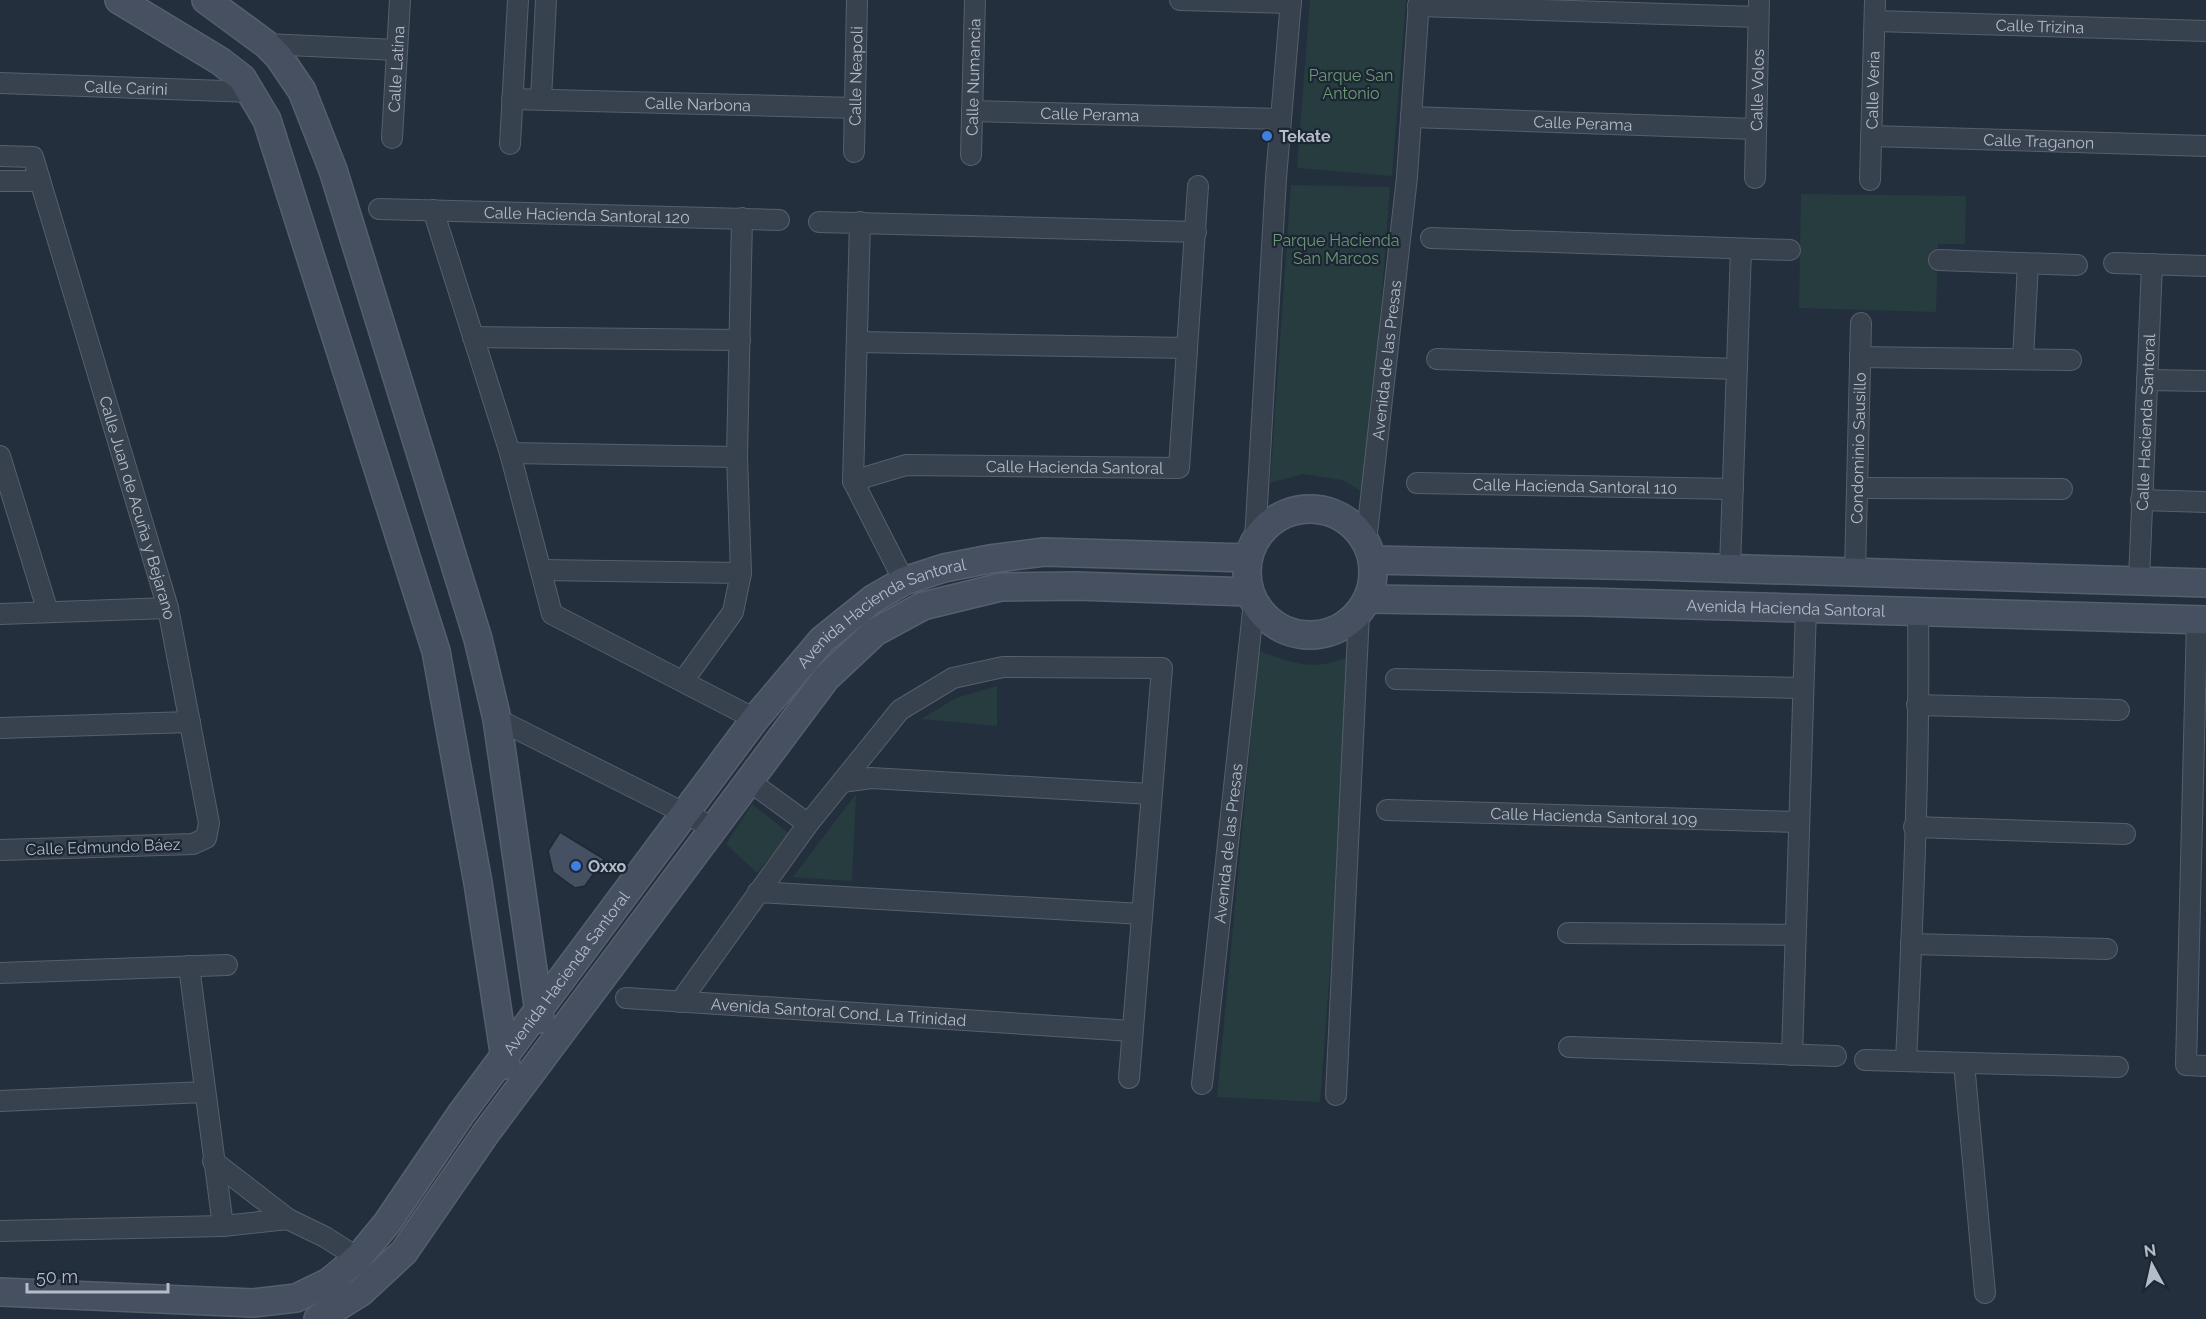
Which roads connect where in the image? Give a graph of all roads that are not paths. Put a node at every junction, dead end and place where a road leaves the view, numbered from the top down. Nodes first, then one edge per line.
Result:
1 (119, 0) edge
2 (206, 0) edge
3 (400, 0) edge
4 (518, 0) edge
5 (546, 0) edge
6 (857, 0) edge
7 (975, 0) edge
8 (1180, 0) edge
9 (1875, 0) edge
10 (1291, 2) edge
11 (1418, 3) edge
12 (1758, 8) edge
13 (1875, 21) junction
14 (2206, 31) edge
15 (266, 44) junction
16 (397, 50) junction
17 (0, 83) edge
18 (252, 92) junction
19 (512, 99) junction
20 (541, 99) junction
21 (855, 108) junction
22 (972, 111) junction
23 (1411, 117) junction
24 (1281, 119) junction
25 (1755, 129) junction
26 (1871, 136) junction
27 (392, 138) dead end
28 (510, 144) dead end
29 (2206, 146) edge
30 (854, 152) dead end
31 (971, 155) dead end
32 (0, 156) edge
33 (1755, 178) dead end
34 (1870, 180) dead end
35 (0, 181) edge
36 (40, 182) junction
37 (1198, 186) dead end
38 (379, 209) dead end
39 (433, 210) junction
40 (742, 218) junction
41 (779, 220) dead end
42 (819, 222) dead end
43 (860, 222) junction
44 (1196, 232) junction
45 (1431, 238) dead end
46 (1741, 249) junction
47 (1790, 250) dead end
48 (1939, 260) dead end
49 (2114, 263) dead end
50 (2028, 264) junction
51 (2152, 264) junction
52 (2077, 266) dead end
53 (2206, 266) edge
54 (1861, 323) dead end
55 (473, 337) junction
56 (740, 340) junction
57 (858, 342) junction
58 (1187, 348) junction
59 (1860, 357) junction
60 (1437, 359) dead end
61 (2023, 359) junction
62 (2071, 360) dead end
63 (1737, 369) junction
64 (2147, 380) junction
65 (2206, 381) edge
66 (510, 453) junction
67 (0, 456) edge
68 (737, 457) junction
69 (853, 481) junction
70 (1417, 483) dead end
71 (1858, 488) junction
72 (1733, 489) junction
73 (2062, 489) dead end
74 (2141, 500) junction
75 (2206, 502) edge
76 (1251, 549) junction
77 (1369, 551) junction
78 (1587, 565) junction
79 (1730, 568) junction
80 (541, 570) junction
81 (1855, 572) junction
82 (741, 573) junction
83 (2054, 578) junction
84 (2139, 580) junction
85 (904, 581) junction
86 (2206, 583) edge
87 (1252, 597) junction
88 (1587, 602) junction
89 (1363, 606) junction
90 (168, 608) junction
91 (1806, 608) junction
92 (1918, 611) junction
93 (48, 612) junction
94 (0, 614) edge
95 (2057, 615) junction
96 (2202, 620) edge
97 (1396, 679) dead end
98 (683, 681) junction
99 (1803, 688) junction
100 (2200, 702) edge
101 (1917, 705) junction
102 (2119, 710) dead end
103 (497, 719) junction
104 (755, 719) junction
105 (190, 722) junction
106 (0, 728) edge
107 (749, 781) junction
108 (842, 782) junction
109 (1151, 794) junction
110 (1388, 810) dead end
111 (685, 814) junction
112 (2199, 821) edge
113 (1799, 822) junction
114 (808, 824) junction
115 (1914, 826) junction
116 (714, 828) junction
117 (2125, 834) dead end
118 (206, 838) joint
119 (0, 850) edge
120 (758, 892) junction
121 (1142, 914) junction
122 (1568, 933) dead end
123 (1795, 935) junction
124 (2198, 936) edge
125 (1911, 944) junction
126 (2107, 949) dead end
127 (227, 965) dead end
128 (189, 966) junction
129 (0, 973) edge
130 (626, 999) dead end
131 (680, 1002) junction
132 (538, 1009) junction
133 (1131, 1031) junction
134 (1569, 1047) dead end
135 (545, 1053) junction
136 (504, 1054) junction
137 (1792, 1054) junction
138 (1836, 1056) dead end
139 (1865, 1060) dead end
140 (1906, 1061) junction
141 (1964, 1063) junction
142 (2206, 1066) edge
143 (2118, 1067) dead end
144 (1129, 1078) dead end
145 (1203, 1084) dead end
146 (205, 1092) junction
147 (1336, 1095) dead end
148 (512, 1098) junction
149 (0, 1101) edge
150 (213, 1161) junction
151 (288, 1219) junction
152 (223, 1226) junction
153 (0, 1231) edge
154 (358, 1258) junction
155 (0, 1292) edge
156 (1985, 1293) dead end
157 (318, 1319) edge

1 - 18 street
2 - 15 street
3 - 16 street, Calle Latina
4 - 19 street
5 - 20 street
6 - 21 street, Calle Neapoli
7 - 22 street, Calle Numancia
8 - 10 street
9 - 13 street, Calle Veria
10 - 24 street
11 - 12 street
11 - 23 street, Avenida de las Presas
12 - 25 street, Calle Volos
13 - 14 street, Calle Trizina
13 - 26 street, Calle Veria
15 - 16 street
15 - 103 street
16 - 27 street, Calle Latina
17 - 18 street, Calle Carini
18 - 136 street
19 - 20 street, Calle Narbona
19 - 28 street
20 - 21 street, Calle Narbona
21 - 30 street, Calle Neapoli
22 - 24 street, Calle Perama
22 - 31 street, Calle Numancia
23 - 25 street, Calle Perama
23 - 77 street, Avenida de las Presas
24 - 76 street
25 - 33 street, Calle Volos
26 - 29 street, Calle Traganon
26 - 34 street, Calle Veria
32 - 36 street, Calle Juan de Acuña y Bejarano
35 - 36 street
36 - 90 street, Calle Juan de Acuña y Bejarano
37 - 44 street, Calle Hacienda Santoral
38 - 39 street, Calle Hacienda Santoral 120
39 - 40 street, Calle Hacienda Santoral 120
39 - 55 street
40 - 41 street, Calle Hacienda Santoral 120
40 - 56 street
42 - 43 street
43 - 44 street
43 - 57 street
44 - 58 street, Calle Hacienda Santoral
45 - 46 street
46 - 47 street
46 - 63 street
48 - 50 street
49 - 51 street
50 - 52 street
50 - 61 street
51 - 53 street
51 - 64 street, Calle Hacienda Santoral
54 - 59 street, Condominio Sausillo
55 - 56 street
55 - 66 street
56 - 68 street
57 - 58 street
57 - 69 street
58 - 69 street, Calle Hacienda Santoral
59 - 61 street
59 - 71 street, Condominio Sausillo
60 - 63 street
61 - 62 street
63 - 72 street
64 - 65 street
64 - 74 street, Calle Hacienda Santoral
66 - 68 street
66 - 80 street
67 - 93 street
68 - 82 street
69 - 85 street
70 - 72 street, Calle Hacienda Santoral 110
71 - 73 street
71 - 81 street, Condominio Sausillo
72 - 79 street
74 - 75 street
74 - 84 street, Calle Hacienda Santoral
76 - 77 street
76 - 85 street, Avenida Hacienda Santoral
76 - 87 street
77 - 78 street
77 - 89 street
78 - 79 street
78 - 88 street
79 - 81 street
80 - 82 street
80 - 98 street
81 - 83 street
82 - 98 street
83 - 84 street
83 - 95 street
84 - 86 street
85 - 104 street, Avenida Hacienda Santoral
87 - 89 street
87 - 107 street, Avenida Hacienda Santoral
87 - 145 street, Avenida de las Presas
88 - 89 street, Avenida Hacienda Santoral
88 - 91 street, Avenida Hacienda Santoral
89 - 147 street
90 - 93 street
90 - 105 street, Calle Juan de Acuña y Bejarano
91 - 92 street, Avenida Hacienda Santoral
91 - 99 street
92 - 95 street, Avenida Hacienda Santoral
92 - 101 street
93 - 94 street
95 - 96 street, Avenida Hacienda Santoral
96 - 100 street
97 - 99 street
98 - 104 street
99 - 113 street
100 - 112 street
101 - 102 street
101 - 115 street
103 - 111 street
103 - 132 street
104 - 111 street, Avenida Hacienda Santoral
105 - 106 street
105 - 118 street, Calle Juan de Acuña y Bejarano
107 - 114 street
107 - 116 street, Avenida Hacienda Santoral
108 - 109 street
108 - 109 street, Avenida Santoral Cond. La Trinidad
108 - 114 street, Avenida Santoral Cond. La Trinidad
109 - 121 street, Avenida Santoral Cond. La Trinidad
110 - 113 street, Calle Hacienda Santoral 109
111 - 116 street
111 - 132 street, Avenida Hacienda Santoral
112 - 124 street
113 - 123 street
114 - 120 street, Avenida Santoral Cond. La Trinidad
115 - 117 street
115 - 125 street
116 - 135 street, Avenida Hacienda Santoral
118 - 119 street, Calle Edmundo Báez
120 - 121 street
120 - 131 street, Avenida Santoral Cond. La Trinidad
121 - 133 street, Avenida Santoral Cond. La Trinidad
122 - 123 street
123 - 137 street
124 - 142 street
125 - 126 street
125 - 140 street
127 - 128 street
128 - 129 street
128 - 146 street
130 - 131 street
131 - 133 street, Avenida Santoral Cond. La Trinidad
132 - 135 street
132 - 136 street, Avenida Hacienda Santoral
133 - 144 street, Avenida Santoral Cond. La Trinidad
134 - 137 street
135 - 148 street, Avenida Hacienda Santoral
136 - 148 street
136 - 154 street, Avenida Hacienda Santoral
137 - 138 street
139 - 140 street
140 - 141 street
141 - 143 street
141 - 156 street
146 - 149 street
146 - 150 street
148 - 157 street, Avenida Hacienda Santoral
150 - 151 street
150 - 152 street
151 - 152 street
151 - 154 street
152 - 153 street
154 - 155 street, Avenida Hacienda Santoral

